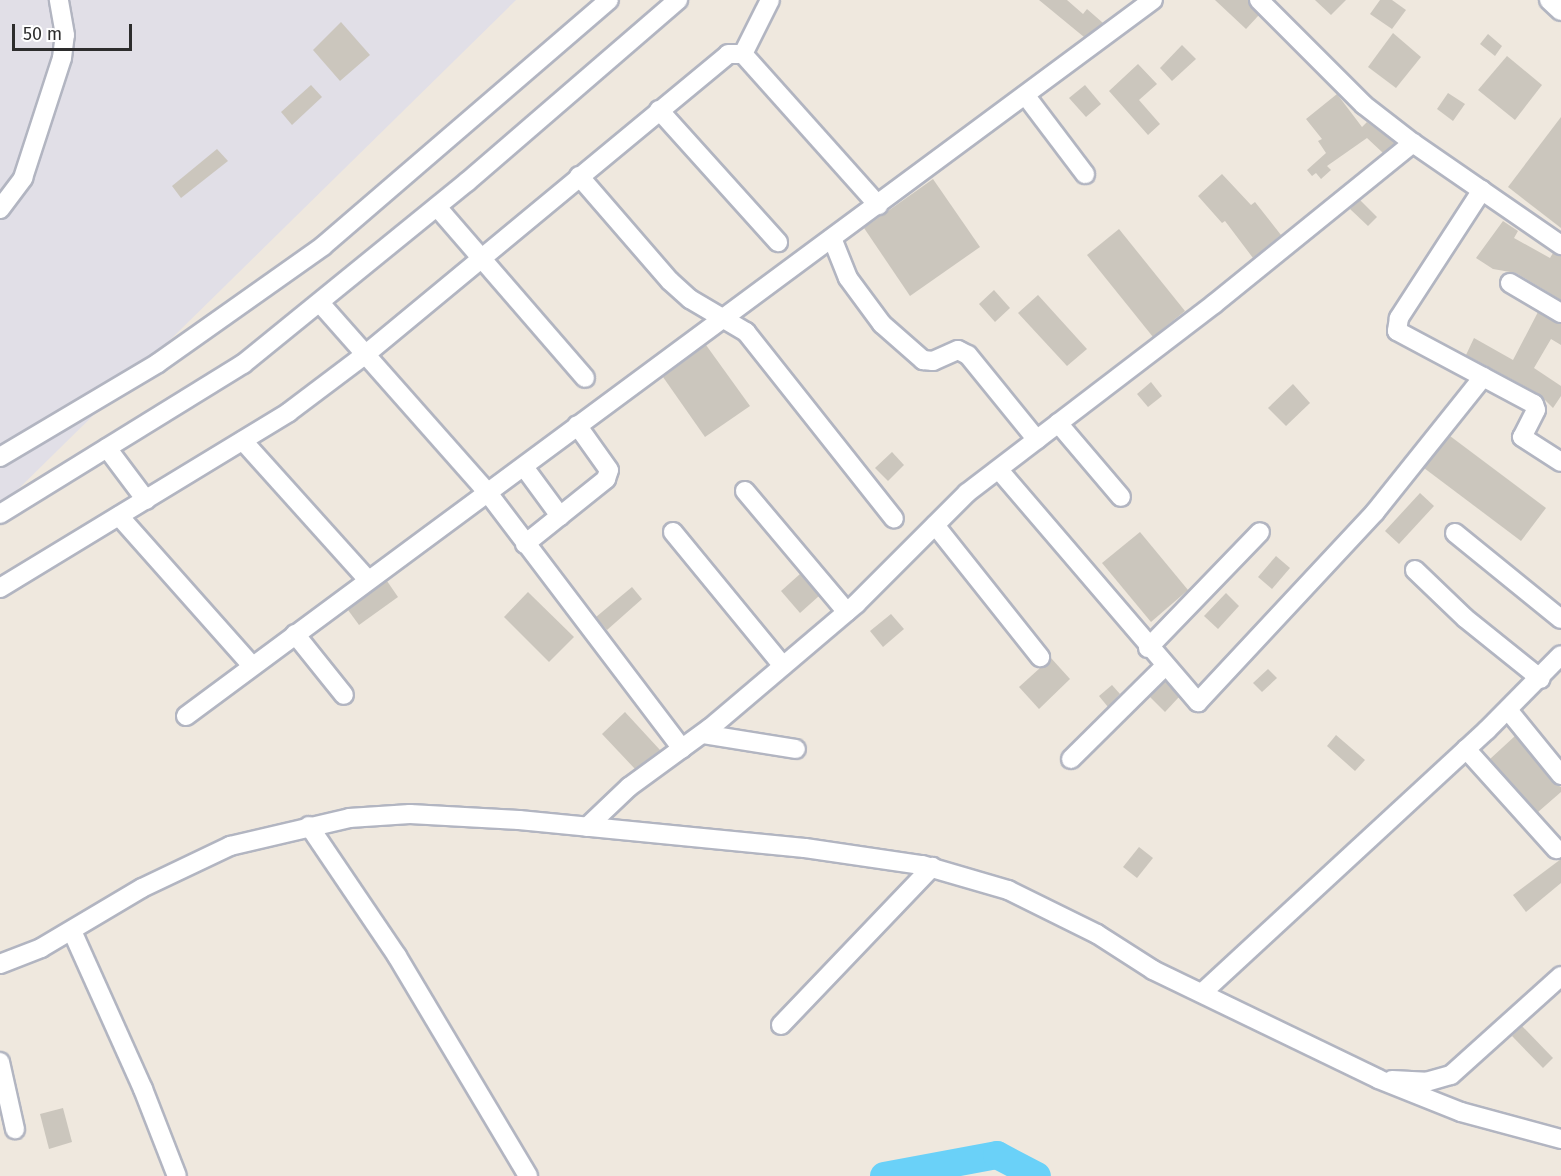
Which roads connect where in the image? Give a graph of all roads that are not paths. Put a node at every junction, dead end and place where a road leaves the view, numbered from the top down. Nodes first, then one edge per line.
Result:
1 (59, 0) edge
2 (609, 0) edge
3 (678, 0) edge
4 (770, 0) edge
5 (1154, 0) edge
6 (1259, 0) edge
7 (1549, 0) edge
8 (1561, 11) edge
9 (743, 54) junction
10 (1026, 96) junction
11 (659, 110) junction
12 (1413, 143) junction
13 (1085, 174) dead end
14 (579, 176) junction
15 (1482, 190) junction
16 (878, 205) junction
17 (437, 207) junction
18 (0, 209) edge
19 (832, 238) junction
20 (778, 242) dead end
21 (1561, 245) edge
22 (480, 256) junction
23 (1510, 283) dead end
24 (321, 303) junction
25 (1561, 313) edge
26 (722, 319) junction
27 (366, 354) junction
28 (1483, 377) junction
29 (585, 378) dead end
30 (1058, 423) junction
31 (577, 425) junction
32 (1037, 440) junction
33 (243, 441) junction
34 (107, 448) junction
35 (0, 457) edge
36 (1561, 462) edge
37 (524, 467) junction
38 (999, 470) junction
39 (745, 491) dead end
40 (488, 494) junction
41 (1121, 496) dead end
42 (146, 500) junction
43 (0, 514) edge
44 (119, 516) junction
45 (560, 516) junction
46 (894, 519) dead end
47 (935, 525) junction
48 (673, 532) dead end
49 (1260, 532) dead end
50 (1455, 533) dead end
51 (525, 543) junction
52 (1415, 570) dead end
53 (368, 580) junction
54 (0, 588) edge
55 (847, 612) junction
56 (1561, 619) edge
57 (296, 634) junction
58 (1148, 648) junction
59 (1561, 655) edge
60 (1040, 657) dead end
61 (252, 666) junction
62 (783, 666) junction
63 (1165, 666) junction
64 (1540, 679) junction
65 (344, 695) dead end
66 (1508, 710) junction
67 (186, 716) dead end
68 (703, 734) junction
69 (682, 749) junction
70 (796, 749) dead end
71 (1466, 749) junction
72 (1071, 759) dead end
73 (1561, 775) edge
74 (309, 826) junction
75 (586, 827) junction
76 (1556, 849) dead end
77 (932, 867) junction
78 (72, 932) junction
79 (0, 964) edge
80 (1561, 976) edge
81 (1203, 992) junction
82 (781, 1025) dead end
83 (0, 1062) edge
84 (1378, 1079) junction
85 (15, 1129) dead end
86 (1561, 1139) edge
87 (177, 1176) edge
88 (528, 1176) edge

1 - 18 street
2 - 35 street
3 - 17 street
4 - 9 street
5 - 10 street
6 - 12 street
7 - 8 street
9 - 11 street
9 - 16 street
10 - 13 street
10 - 16 street
11 - 14 street
11 - 20 street
12 - 15 street
12 - 30 street
14 - 22 street
14 - 26 street
15 - 21 street
15 - 28 street
16 - 19 street
17 - 22 street
17 - 24 street
19 - 26 street
19 - 32 street
22 - 27 street
22 - 29 street
23 - 25 street
24 - 27 street
24 - 34 street
26 - 31 street
26 - 46 street
27 - 33 street
27 - 40 street
28 - 36 street
28 - 63 street
30 - 32 street
30 - 41 street
31 - 37 street
31 - 45 street
32 - 38 street
33 - 42 street
33 - 53 street
34 - 42 street
34 - 43 street
37 - 40 street
37 - 45 street
38 - 47 street
38 - 58 street
39 - 55 street
40 - 51 street
40 - 53 street
42 - 44 street
44 - 54 street
44 - 61 street
45 - 51 street
47 - 55 street
47 - 60 street
48 - 62 street
49 - 58 street
50 - 56 street
51 - 69 street
52 - 64 street
53 - 57 street
55 - 62 street
57 - 61 street
57 - 65 street
58 - 63 street
59 - 64 street
61 - 67 street
62 - 68 street
63 - 72 street
64 - 66 street
66 - 71 street
66 - 73 street
68 - 69 street
68 - 70 street
69 - 75 street
71 - 76 street
71 - 81 street
74 - 75 street
74 - 78 street
74 - 88 street
75 - 77 street
77 - 81 street
77 - 82 street
78 - 79 street
78 - 87 street
80 - 84 street
81 - 84 street
83 - 85 street
84 - 86 street

